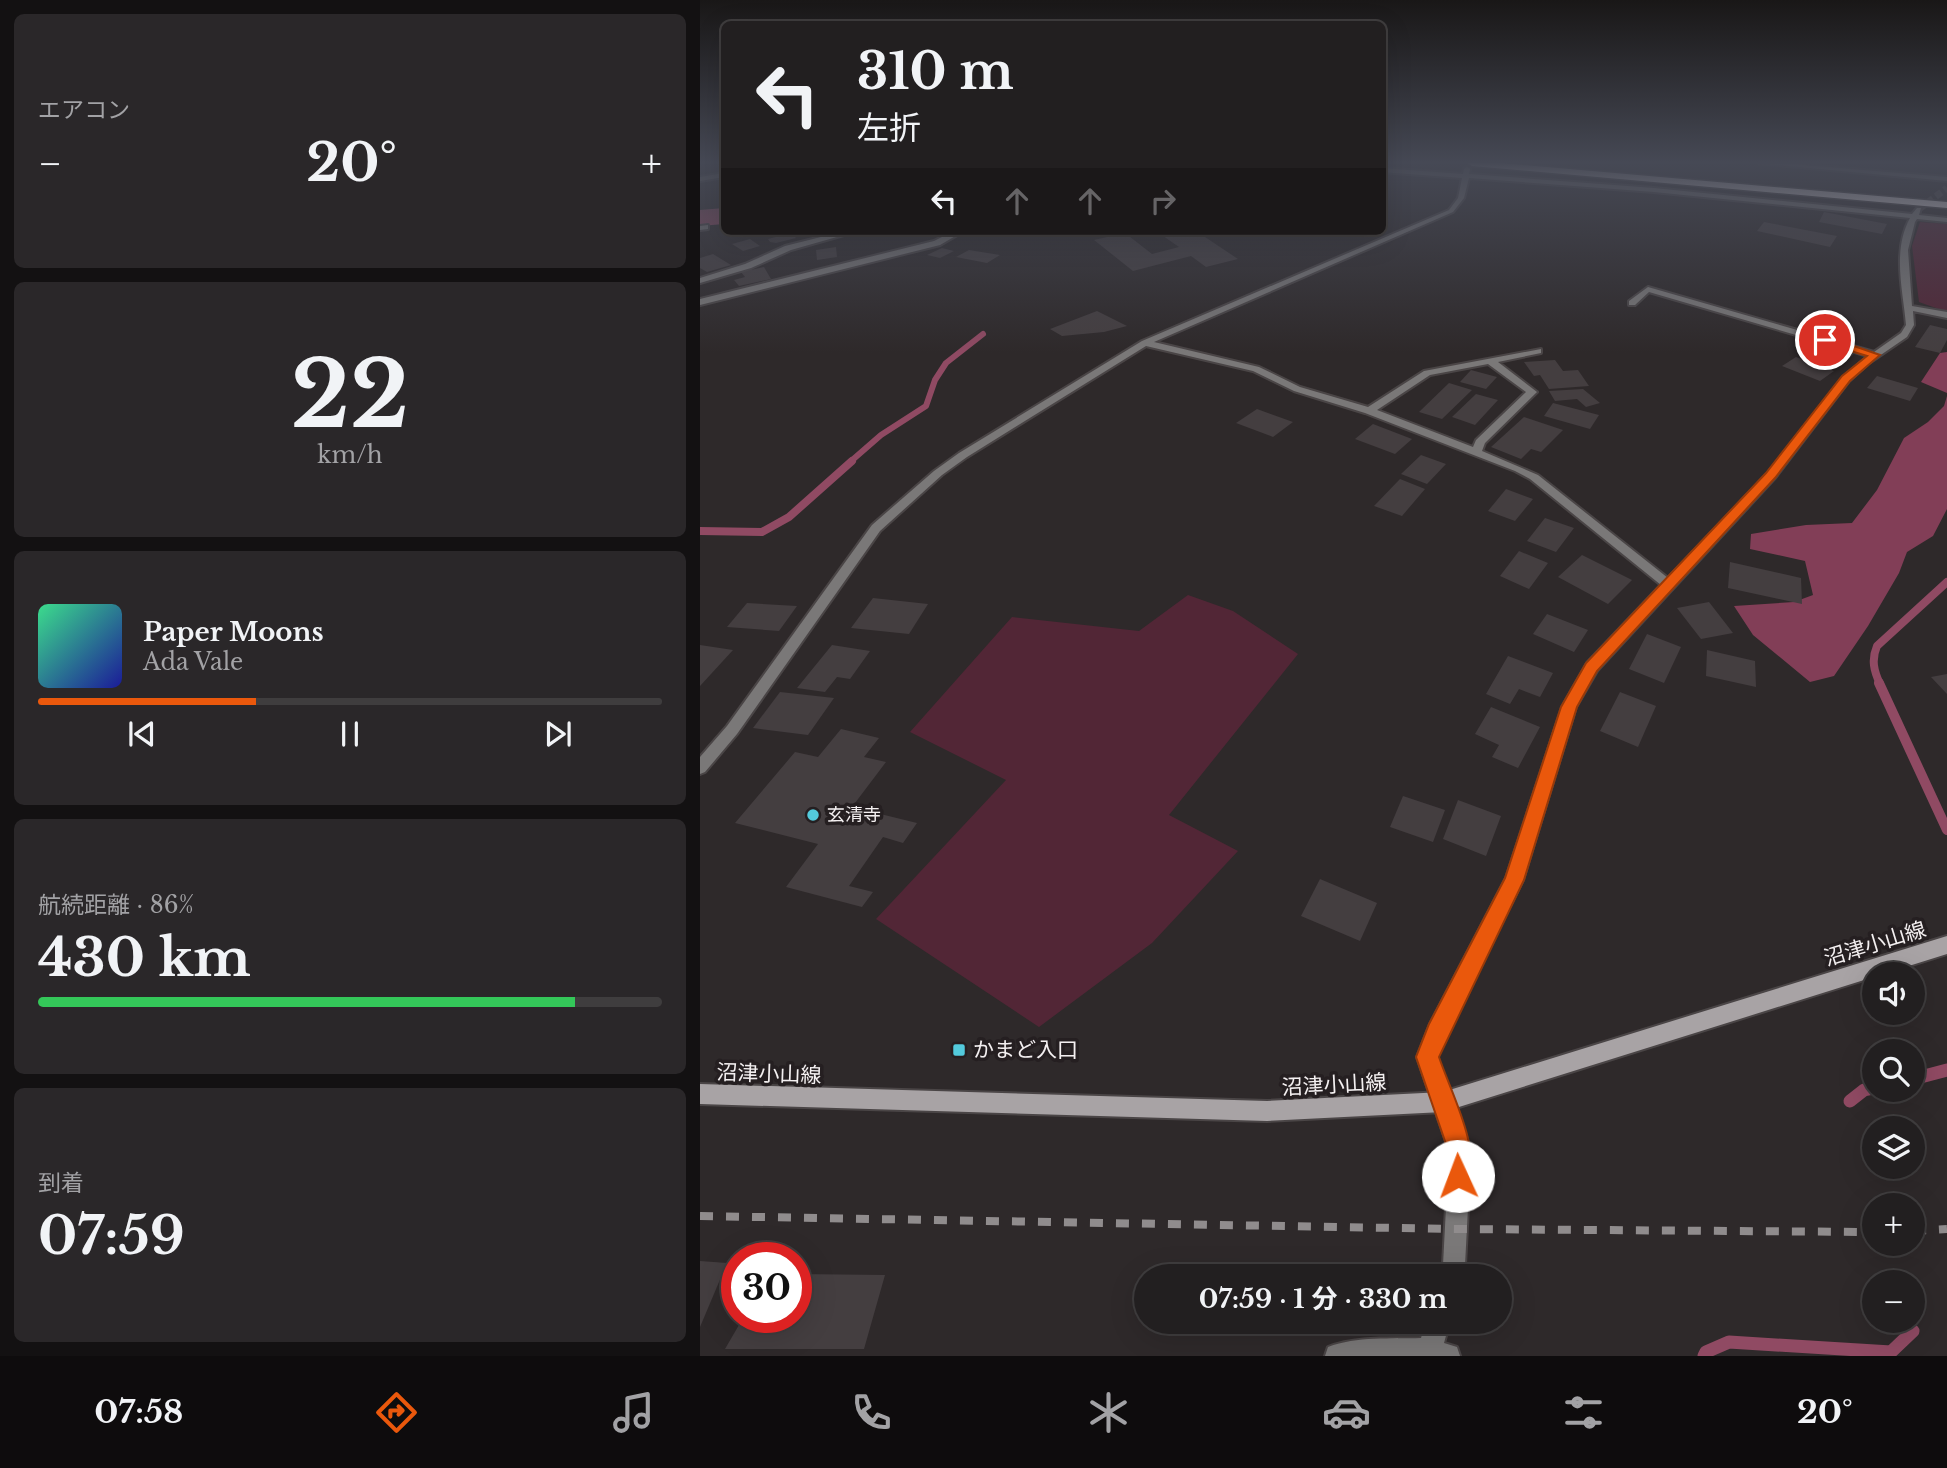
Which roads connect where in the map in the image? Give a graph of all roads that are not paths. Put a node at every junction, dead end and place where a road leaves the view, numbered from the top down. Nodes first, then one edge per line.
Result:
1 (1416, 226) edge
2 (1911, 226) tunnel mouth
3 (838, 235) edge
4 (952, 235) edge
5 (700, 281) edge
6 (700, 302) edge
7 (1632, 303) dead end
8 (1909, 308) junction
9 (1947, 316) edge
10 (1145, 343) junction
11 (1538, 351) dead end
12 (1875, 355) junction
13 (1492, 362) junction
14 (1369, 411) junction
15 (1476, 453) junction
16 (1668, 584) junction
17 (700, 768) edge
18 (1947, 945) edge
19 (700, 1094) edge
20 (1444, 1102) junction
21 (1454, 1264) edge
22 (1438, 1334) edge
23 (1439, 1353) edge
24 (1337, 1356) edge

1 - 10 street
2 - 8 street
3 - 5 street
4 - 6 street
7 - 12 street
8 - 9 street
8 - 12 street
10 - 14 street
10 - 17 street
11 - 13 street
12 - 16 street
13 - 14 street
13 - 15 street
14 - 15 street
15 - 16 street
16 - 20 street
18 - 20 main road, 沼津小山線
19 - 20 main road, 沼津小山線
20 - 21 street
22 - 23 street
23 - 24 street

